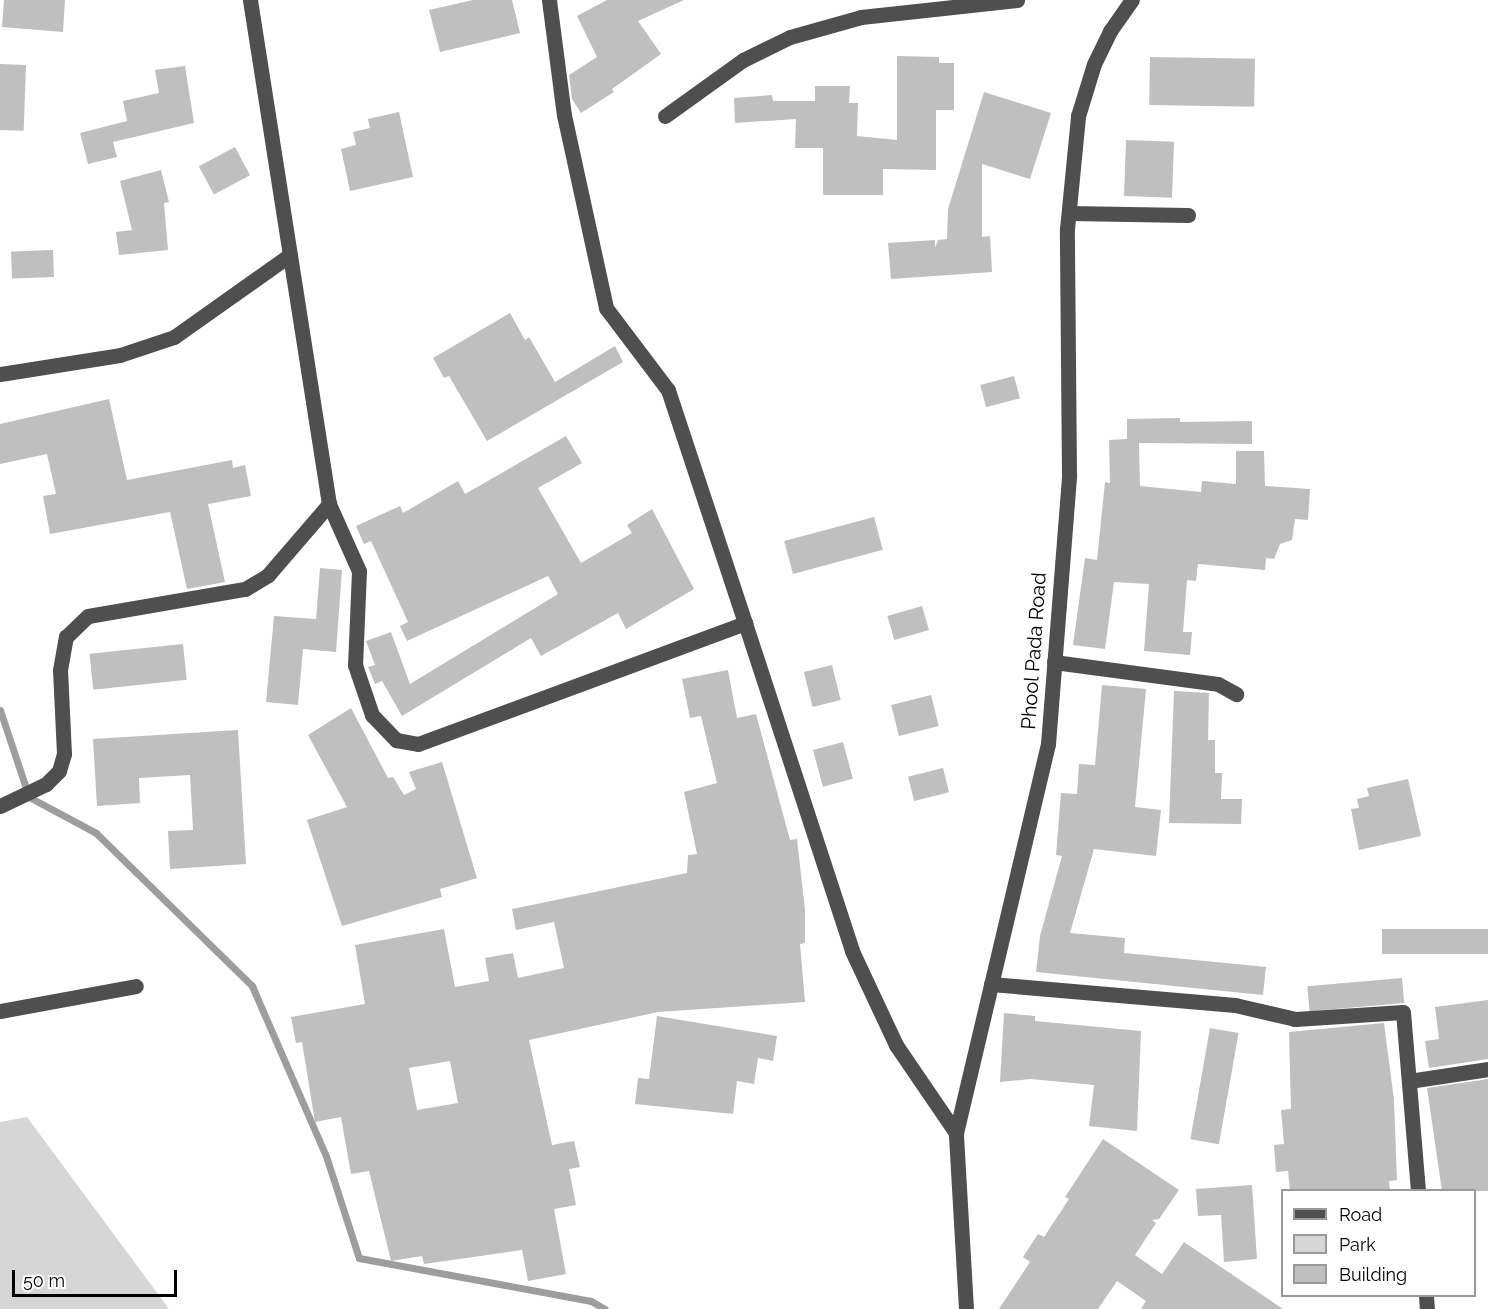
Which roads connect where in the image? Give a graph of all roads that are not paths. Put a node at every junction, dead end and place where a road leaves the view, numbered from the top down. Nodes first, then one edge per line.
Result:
1 (250, 0) edge
2 (549, 0) edge
3 (1017, 0) edge
4 (1132, 0) edge
5 (665, 116) dead end
6 (1069, 213) junction
7 (1188, 215) dead end
8 (290, 255) junction
9 (0, 374) edge
10 (329, 504) junction
11 (745, 623) junction
12 (1054, 662) junction
13 (1236, 694) dead end
14 (0, 806) edge
15 (992, 984) junction
16 (136, 986) dead end
17 (0, 1011) edge
18 (1488, 1069) edge
19 (1408, 1081) junction
20 (956, 1133) junction
21 (1418, 1189) edge
22 (966, 1309) edge

1 - 8 street
2 - 11 street
3 - 5 street
4 - 6 street, Phool Pada Road
6 - 7 street
6 - 12 street, Phool Pada Road
8 - 9 street
8 - 10 street
10 - 11 street
10 - 14 street
11 - 20 street
12 - 13 street
12 - 15 street, Phool Pada Road
15 - 19 street
15 - 20 street, Phool Pada Road
16 - 17 street
18 - 19 street
19 - 21 street
20 - 22 street, Phool Pada Road

